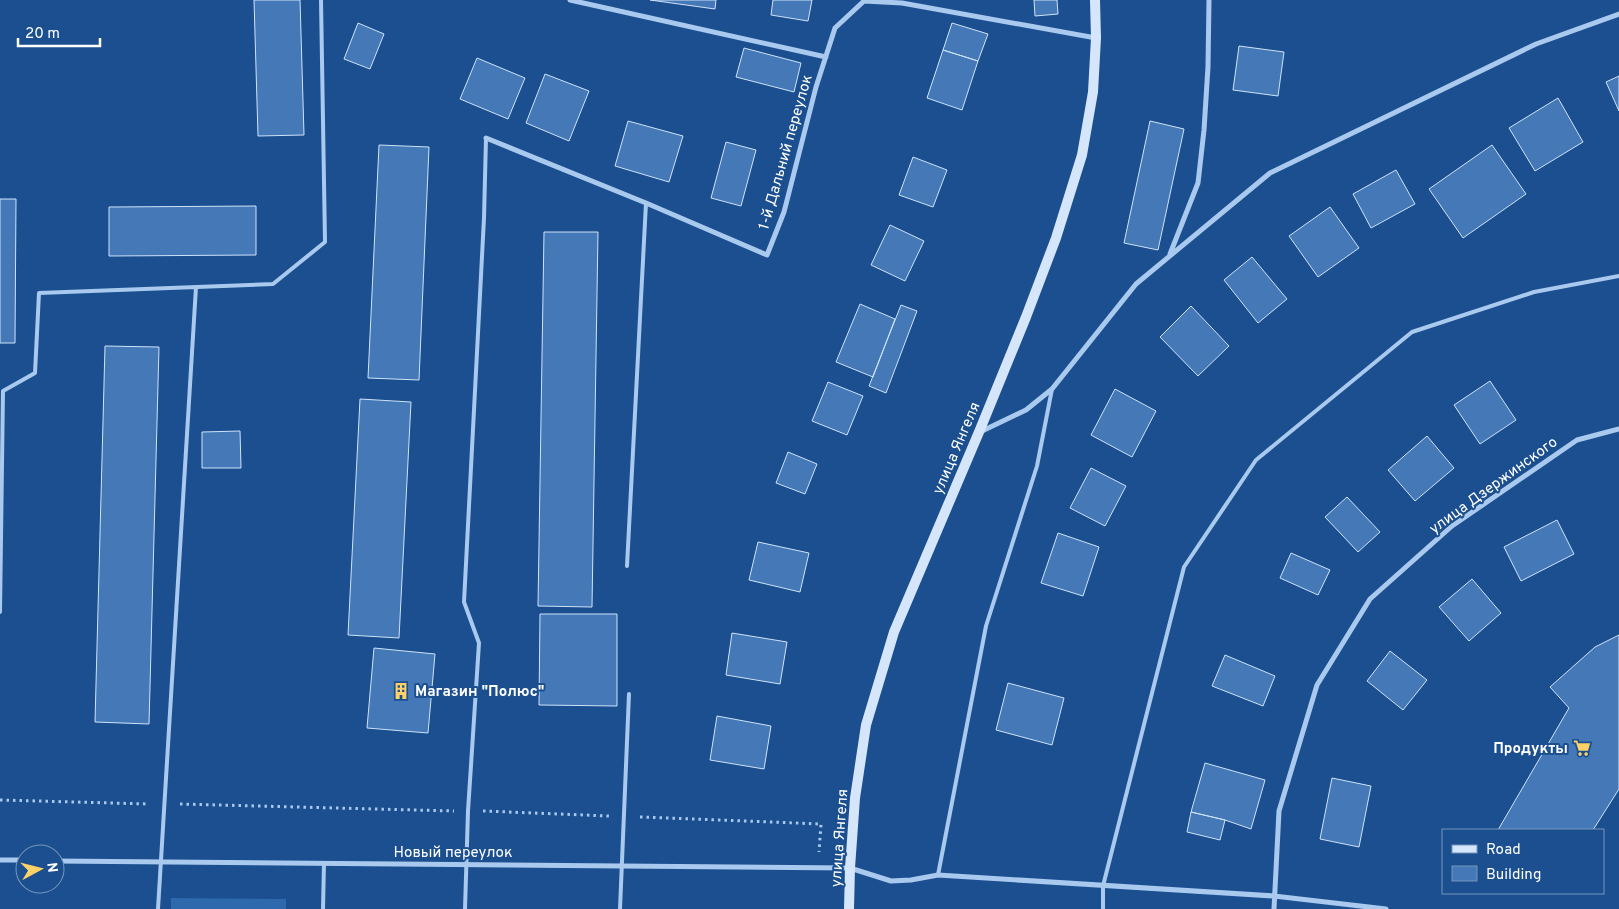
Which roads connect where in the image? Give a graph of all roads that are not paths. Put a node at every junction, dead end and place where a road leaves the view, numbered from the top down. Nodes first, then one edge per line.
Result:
1 (321, 0) edge
2 (570, 0) edge
3 (1095, 0) edge
4 (1208, 0) edge
5 (1619, 14) edge
6 (1096, 38) junction
7 (826, 57) junction
8 (486, 138) joint
9 (646, 203) junction
10 (1169, 256) junction
11 (1619, 276) edge
12 (196, 287) junction
13 (1052, 389) junction
14 (1619, 430) edge
15 (979, 432) junction
16 (627, 566) dead end
17 (0, 612) edge
18 (629, 694) dead end
19 (0, 860) edge
20 (15, 860) edge
21 (65, 861) edge
22 (160, 862) junction
23 (324, 863) junction
24 (466, 864) junction
25 (622, 865) junction
26 (850, 868) junction
27 (938, 875) junction
28 (1103, 886) junction
29 (1274, 896) junction
30 (158, 909) edge
31 (323, 909) edge
32 (464, 909) edge
33 (620, 909) edge
34 (850, 909) edge
35 (1103, 909) edge
36 (1274, 909) edge
37 (1386, 909) edge

1 - 12 lane
2 - 7 street
3 - 6 main road, улица Янгеля
4 - 10 street
5 - 10 street
6 - 7 street, 1-й Дальний переулок
6 - 15 main road, улица Янгеля
7 - 9 street, 1-й Дальний переулок
8 - 9 street, 1-й Дальний переулок
8 - 24 lane
9 - 16 lane
10 - 13 street
11 - 28 lane
12 - 17 lane
12 - 22 lane
13 - 15 street
13 - 27 lane
14 - 29 street, улица Дзержинского
15 - 26 main road, улица Янгеля
18 - 25 lane
19 - 20 street
21 - 22 street, Новый переулок
22 - 23 street, Новый переулок
22 - 30 lane
23 - 24 street, Новый переулок
23 - 31 lane
24 - 25 street, Новый переулок
24 - 32 lane
25 - 26 street, Новый переулок
25 - 33 lane
26 - 27 street, Новый переулок
26 - 34 main road, улица Янгеля
27 - 28 street, Новый переулок
28 - 29 street, Новый переулок
28 - 35 lane
29 - 36 street, улица Дзержинского
29 - 37 street, Новый переулок

